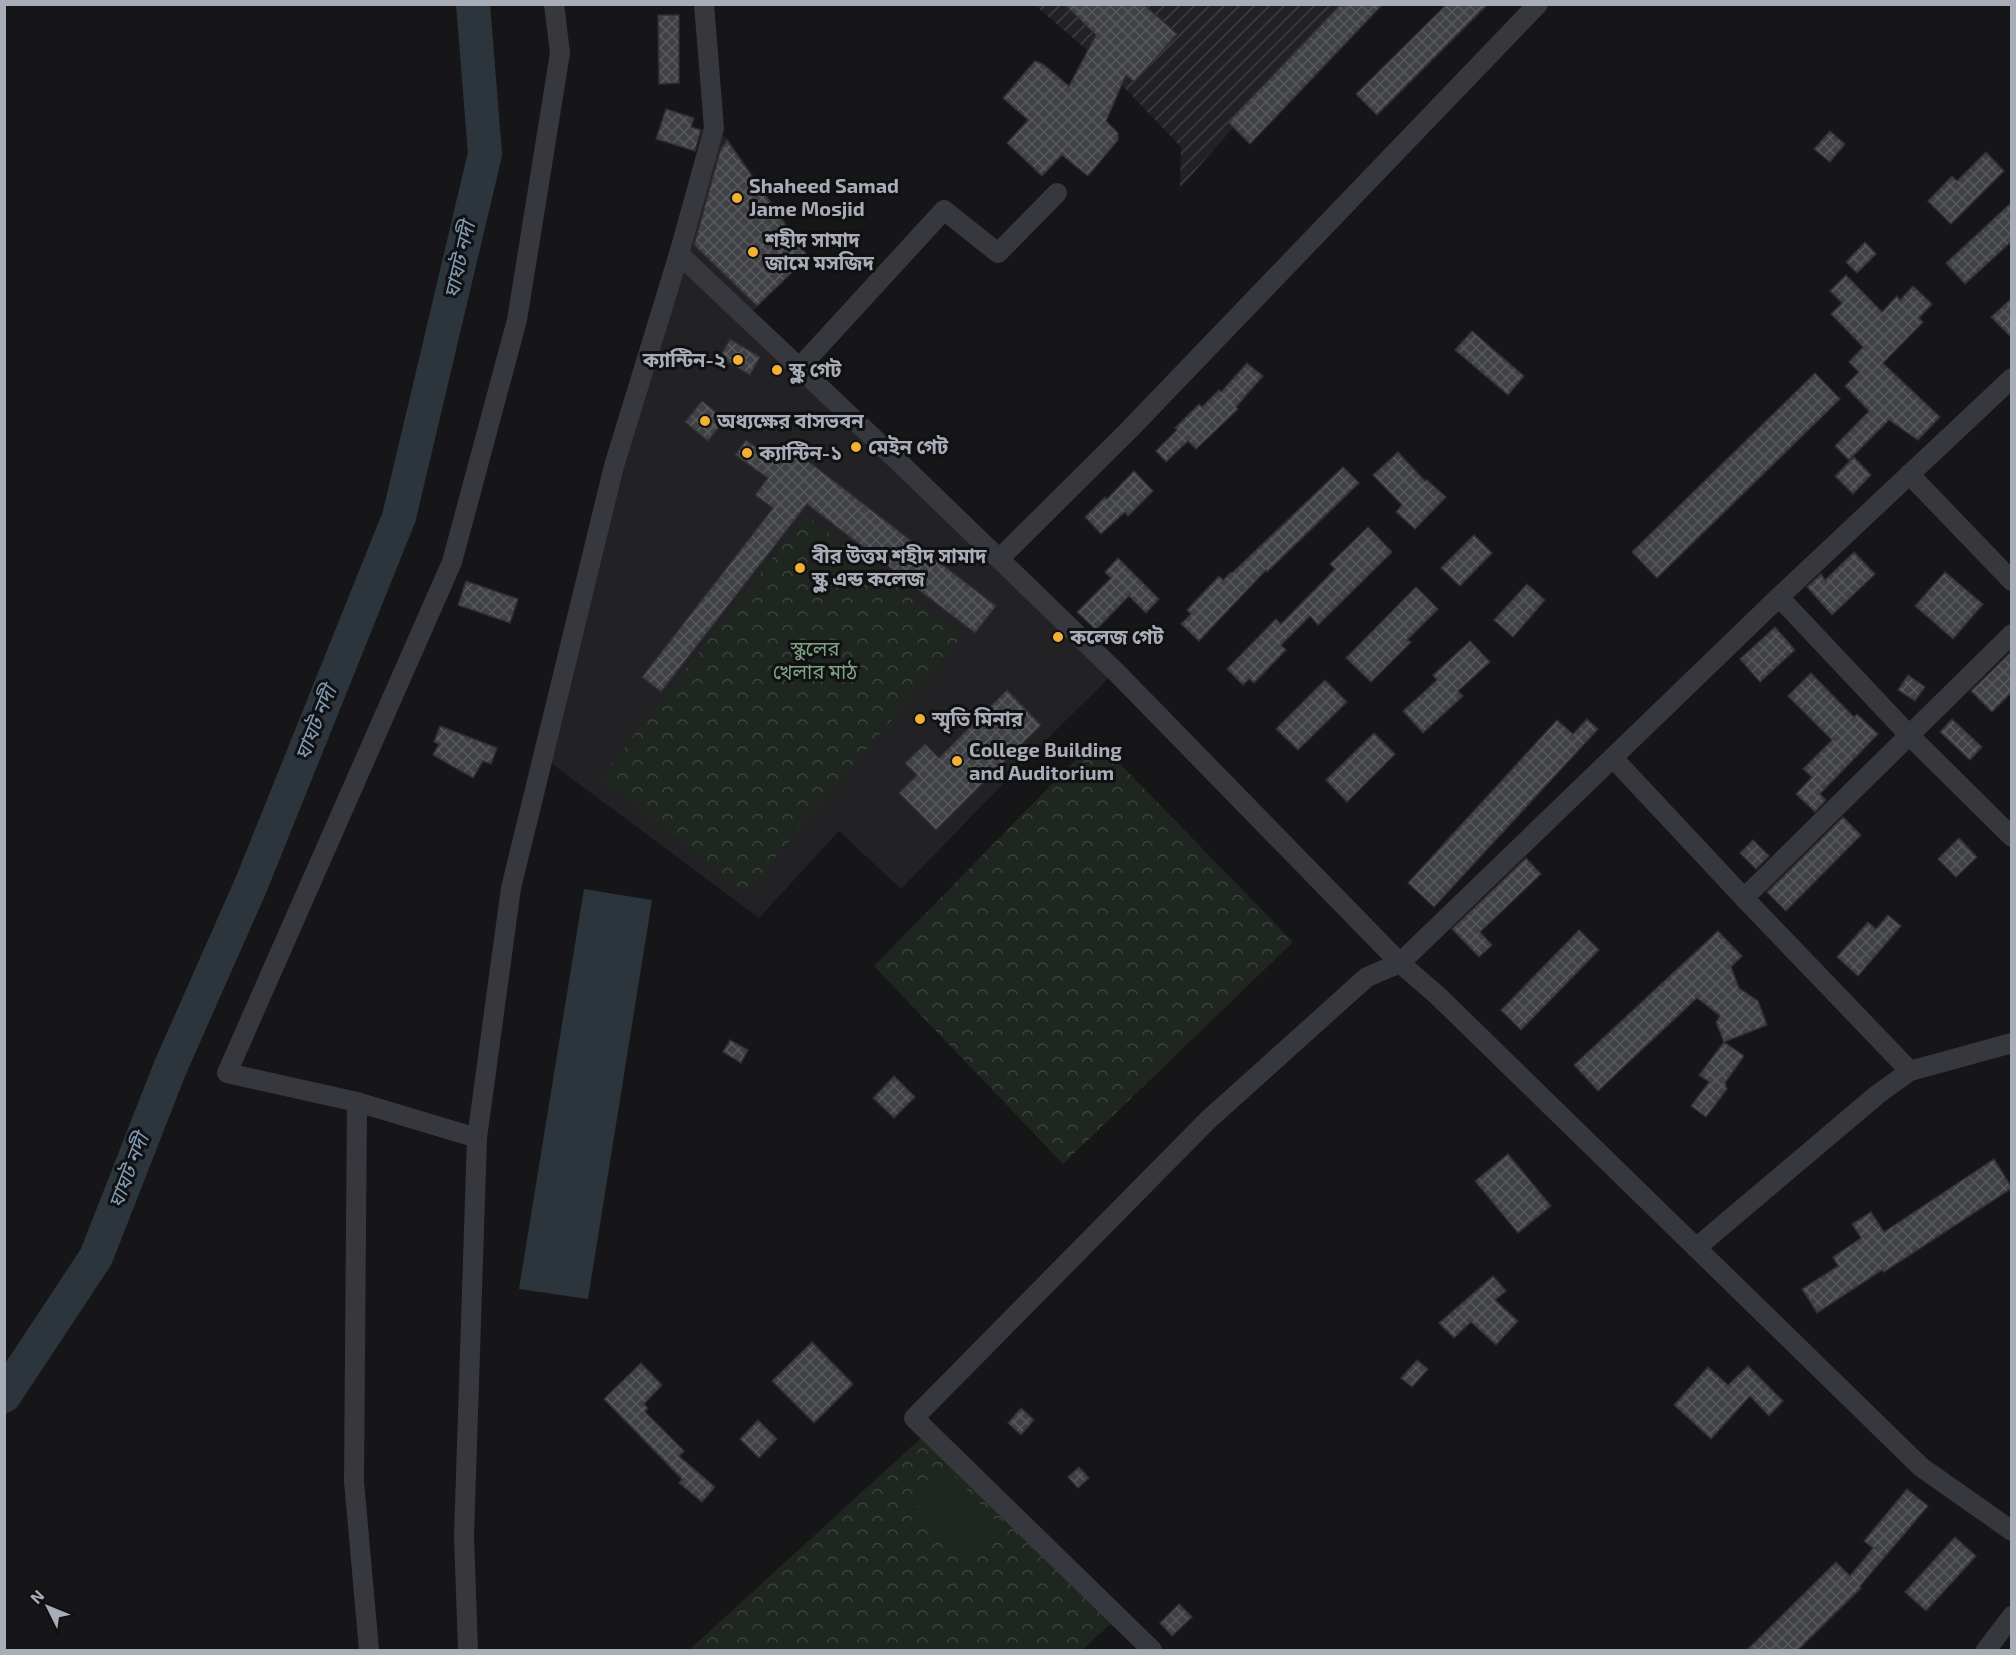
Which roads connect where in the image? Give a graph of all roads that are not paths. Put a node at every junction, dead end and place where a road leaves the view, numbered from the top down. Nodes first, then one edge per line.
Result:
1 (554, 4) edge
2 (704, 4) edge
3 (1538, 4) edge
4 (1058, 193) dead end
5 (679, 254) junction
6 (799, 368) junction
7 (2012, 378) edge
8 (1909, 474) junction
9 (999, 559) junction
10 (2012, 580) edge
11 (1779, 597) junction
12 (2012, 634) edge
13 (1910, 736) junction
14 (1613, 758) junction
15 (2012, 837) edge
16 (1744, 898) junction
17 (1400, 963) junction
18 (2012, 1043) edge
19 (1910, 1071) junction
20 (357, 1102) junction
21 (477, 1138) junction
22 (1696, 1248) junction
23 (2012, 1531) edge
24 (2012, 1616) edge
25 (369, 1650) edge
26 (468, 1650) edge
27 (1152, 1650) edge
28 (1986, 1650) edge

1 - 20 street
2 - 5 street
3 - 9 street
4 - 6 street
5 - 6 street
5 - 21 street
6 - 9 street
7 - 8 street
8 - 10 street
8 - 11 street
9 - 17 street
11 - 13 street
11 - 14 street
12 - 13 street
13 - 15 street
13 - 16 street
14 - 16 street
14 - 17 street
16 - 19 street
17 - 22 street
17 - 27 street
18 - 19 street
19 - 22 street
20 - 21 street
20 - 25 street
21 - 26 street
22 - 23 street
24 - 28 street

